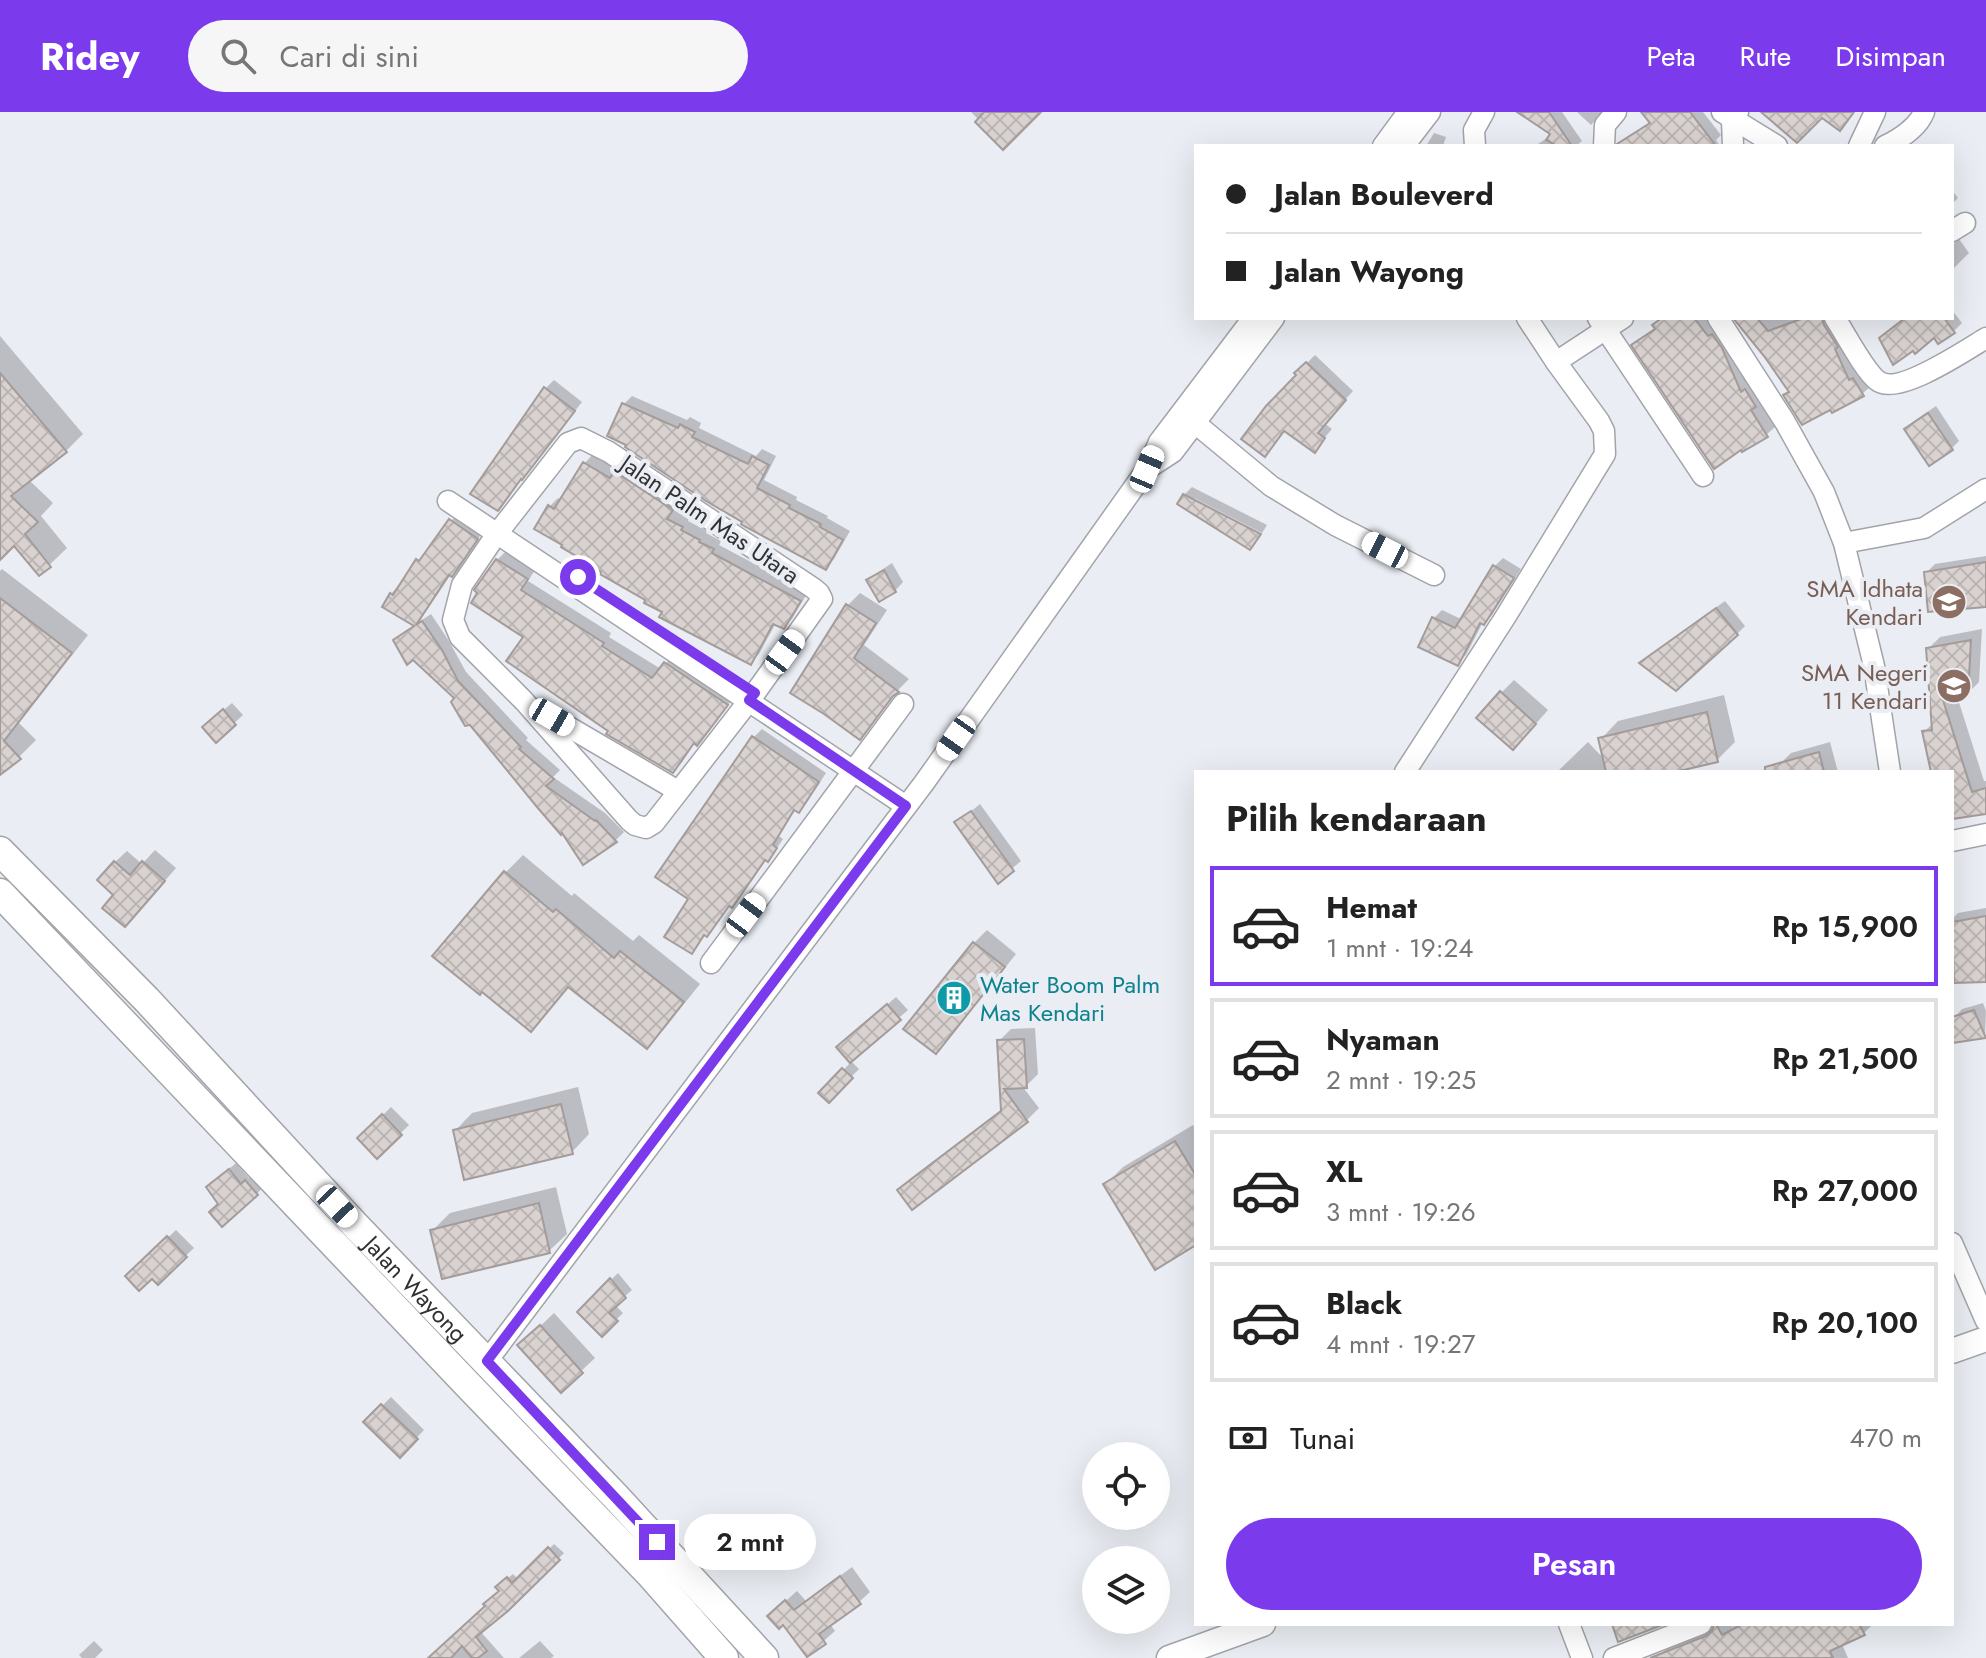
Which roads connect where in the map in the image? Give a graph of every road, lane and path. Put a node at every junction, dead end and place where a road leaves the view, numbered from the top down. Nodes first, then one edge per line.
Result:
1 (1430, 112) edge
2 (1484, 112) edge
3 (1616, 112) edge
4 (1875, 112) edge
5 (1924, 112) edge
6 (1731, 115) edge
7 (1402, 131) edge
8 (1386, 144) edge
9 (1475, 144) edge
10 (1604, 144) edge
11 (1733, 144) edge
12 (1774, 144) edge
13 (1860, 144) edge
14 (1889, 144) edge
15 (1251, 320) edge
16 (1272, 320) edge
17 (1528, 320) edge
18 (1719, 320) edge
19 (1836, 320) edge
20 (1602, 324) edge
21 (1986, 338) edge
22 (1556, 362) junction
23 (1195, 423) junction
24 (1147, 469) junction
25 (1703, 476) dead end
26 (1986, 489) edge
27 (448, 501) dead end
28 (499, 531) junction
29 (1844, 543) junction
30 (1434, 575) dead end
31 (752, 696) junction
32 (524, 701) junction
33 (903, 704) dead end
34 (856, 767) junction
35 (1406, 770) edge
36 (1890, 770) edge
37 (678, 791) junction
38 (910, 801) junction
39 (1986, 834) edge
40 (1954, 841) edge
41 (0, 851) edge
42 (0, 893) edge
43 (711, 963) dead end
44 (1954, 1248) edge
45 (1986, 1321) edge
46 (1986, 1339) edge
47 (1954, 1350) edge
48 (487, 1361) junction
49 (1257, 1626) edge
50 (1570, 1626) edge
51 (1696, 1626) edge
52 (724, 1658) edge
53 (764, 1658) edge
54 (1169, 1658) edge
55 (1582, 1658) edge
56 (1614, 1658) edge

1 - 7 street
2 - 9 street
3 - 10 street
4 - 13 street
5 - 14 street
6 - 11 street
6 - 12 street
7 - 8 street
15 - 24 street
16 - 23 street
17 - 22 street
18 - 29 street
19 - 21 street
20 - 22 street
20 - 25 street
22 - 35 street
23 - 24 street
23 - 30 street
24 - 38 street
26 - 29 street
27 - 28 street
28 - 31 street
28 - 31 street, Jalan Palm Mas Utara
28 - 32 street, Jalan Palm Mas Utara
29 - 36 street
31 - 34 street
31 - 37 street, Jalan Palm Mas Utara
32 - 37 street
32 - 37 street, Jalan Palm Mas Utara
33 - 34 street
34 - 38 street
34 - 43 street
38 - 48 street
39 - 40 street
41 - 48 main road, Jalan Wayong
42 - 52 main road, Jalan Wayong
44 - 45 street
46 - 47 street
48 - 53 main road, Jalan Wayong
49 - 54 street
50 - 55 street
51 - 56 street

